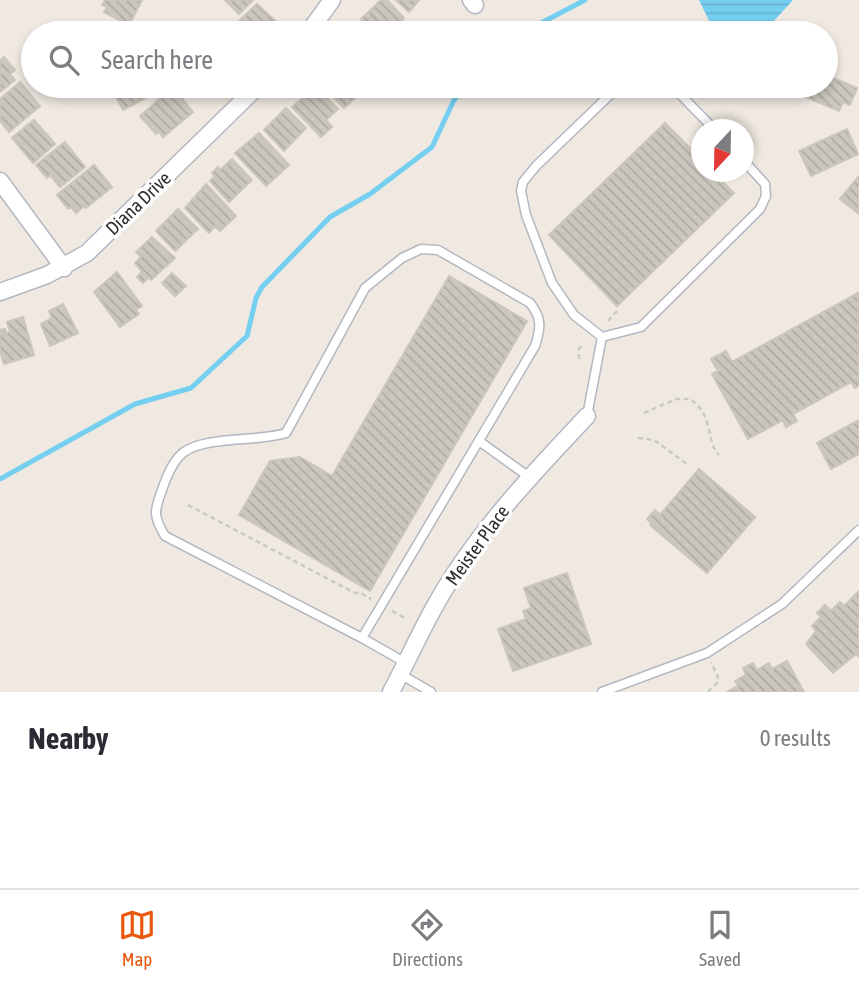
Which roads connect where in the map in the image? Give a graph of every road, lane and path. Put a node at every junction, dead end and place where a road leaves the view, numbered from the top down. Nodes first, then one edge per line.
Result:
1 (331, 0) edge
2 (317, 21) edge
3 (245, 98) edge
4 (607, 98) edge
5 (684, 98) edge
6 (704, 119) edge
7 (754, 172) edge
8 (0, 181) edge
9 (64, 268) junction
10 (0, 292) edge
11 (619, 309) dead end
12 (608, 321) dead end
13 (602, 337) junction
14 (583, 344) dead end
15 (579, 359) dead end
16 (645, 413) dead end
17 (587, 416) joint
18 (638, 438) dead end
19 (478, 441) junction
20 (719, 455) dead end
21 (687, 464) dead end
22 (529, 477) junction
23 (188, 505) dead end
24 (859, 530) edge
25 (371, 599) dead end
26 (391, 611) dead end
27 (405, 618) dead end
28 (362, 638) junction
29 (707, 653) junction
30 (403, 669) junction
31 (391, 692) edge
32 (431, 692) edge
33 (603, 692) edge
34 (708, 692) edge

1 - 2 street
3 - 9 street, Diana Drive
4 - 13 lane
5 - 6 lane
7 - 13 lane
8 - 9 street
9 - 10 street, Diana Drive
11 - 12 path
13 - 17 lane
14 - 15 path
16 - 20 path
17 - 22 street, Meister Place
18 - 21 path
19 - 22 lane
19 - 28 lane
19 - 28 lane
22 - 30 street, Meister Place
23 - 25 path
24 - 29 lane
26 - 27 path
28 - 30 lane
29 - 33 lane
29 - 34 path
30 - 31 street, Meister Place
30 - 32 lane

